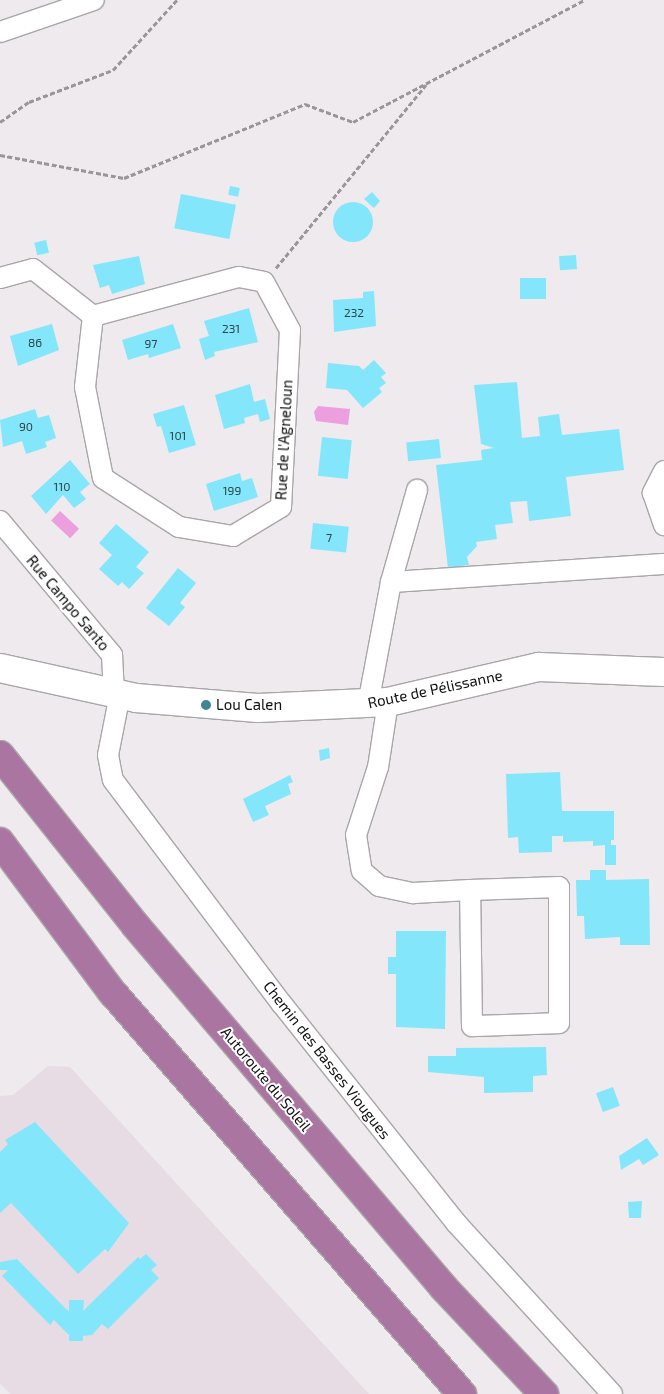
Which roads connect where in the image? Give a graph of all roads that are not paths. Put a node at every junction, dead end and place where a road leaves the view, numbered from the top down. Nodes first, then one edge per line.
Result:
1 (94, 0) edge
2 (0, 32) edge
3 (0, 278) edge
4 (93, 316) junction
5 (664, 471) edge
6 (417, 490) dead end
7 (0, 521) edge
8 (664, 526) edge
9 (664, 564) edge
10 (390, 582) junction
11 (0, 668) edge
12 (664, 672) edge
13 (117, 694) junction
14 (378, 703) junction
15 (0, 754) edge
16 (0, 842) edge
17 (470, 890) junction
18 (462, 1394) edge
19 (544, 1394) edge
20 (612, 1394) edge

1 - 2 street
3 - 4 street
4 - 4 street, Rue de l'Agneloun
5 - 8 street
6 - 10 street
7 - 13 street, Rue Campo Santo
9 - 10 street
10 - 14 street
11 - 13 street, Route de Pélissanne
12 - 14 street, Route de Pélissanne
13 - 14 street, Route de Pélissanne
13 - 20 street, Chemin des Basses Viougues
14 - 17 street
15 - 19 highway, Autoroute du Soleil
16 - 18 highway
17 - 17 street

